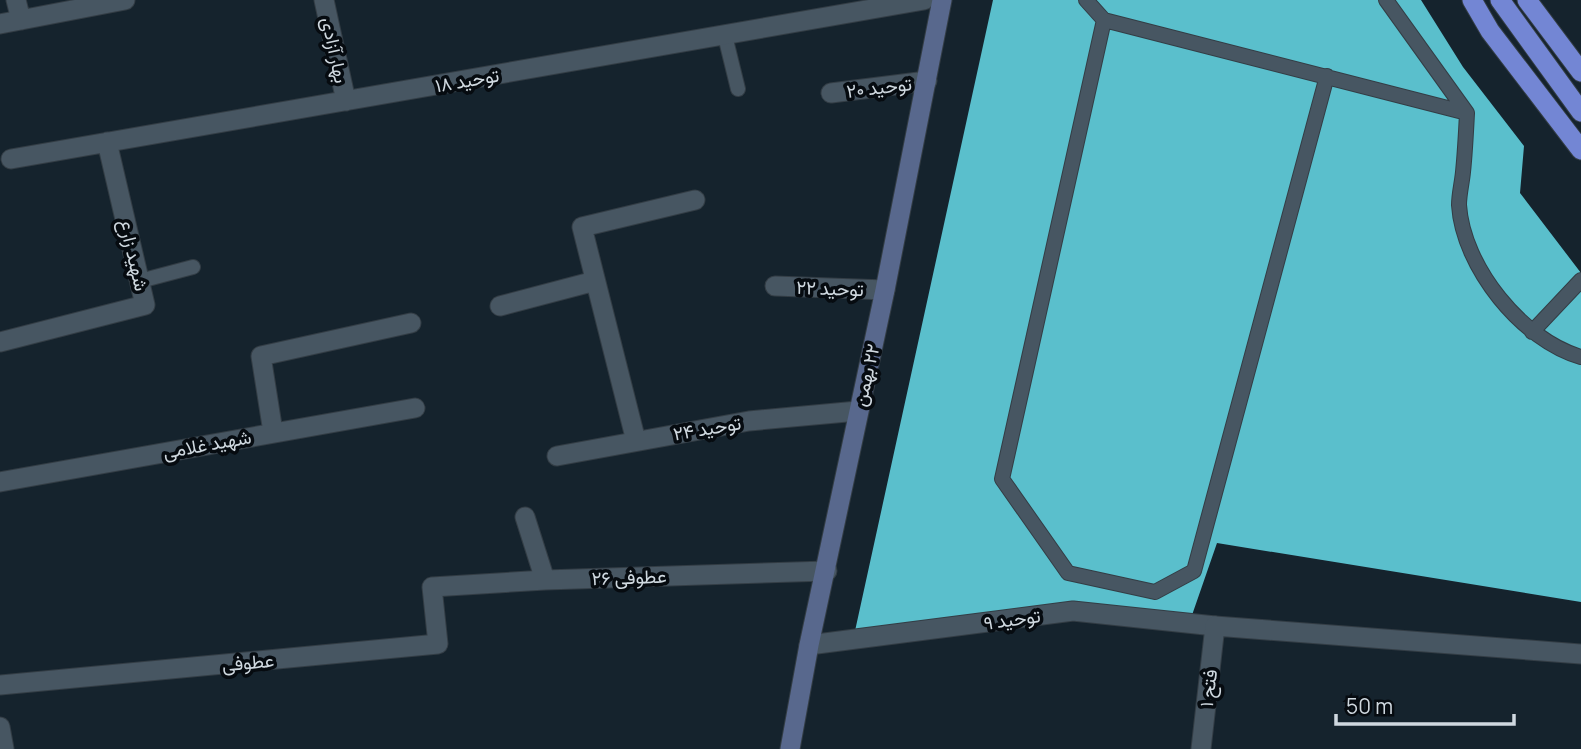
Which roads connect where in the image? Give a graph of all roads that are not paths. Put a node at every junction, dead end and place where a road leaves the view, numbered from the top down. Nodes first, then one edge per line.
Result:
1 (16, 0) edge
2 (125, 0) edge
3 (324, 0) edge
4 (924, 0) edge
5 (942, 0) edge
6 (1087, 0) edge
7 (1386, 0) edge
8 (1472, 0) edge
9 (1500, 0) edge
10 (1527, 0) edge
11 (21, 20) junction
12 (1104, 20) junction
13 (0, 24) edge
14 (725, 36) junction
15 (1581, 72) edge
16 (1327, 76) junction
17 (927, 81) junction
18 (738, 89) dead end
19 (831, 93) dead end
20 (346, 101) junction
21 (1581, 112) edge
22 (1467, 113) junction
23 (107, 142) junction
24 (1581, 150) edge
25 (10, 159) dead end
26 (695, 201) dead end
27 (193, 267) dead end
28 (1581, 280) edge
29 (139, 281) junction
30 (595, 281) junction
31 (775, 286) dead end
32 (885, 290) junction
33 (500, 306) dead end
34 (411, 323) dead end
35 (1532, 332) junction
36 (0, 342) edge
37 (1581, 357) edge
38 (415, 408) dead end
39 (858, 411) junction
40 (273, 432) junction
41 (636, 441) junction
42 (556, 456) dead end
43 (0, 482) edge
44 (525, 517) dead end
45 (827, 571) junction
46 (545, 580) junction
47 (432, 587) joint
48 (1215, 626) junction
49 (809, 645) junction
50 (1581, 654) edge
51 (0, 685) edge
52 (0, 727) edge
53 (4, 749) edge
54 (790, 749) edge
55 (1201, 749) edge

1 - 11 street
2 - 11 street
3 - 20 street, بهار آزادی
4 - 14 street, توحید ۱۸
5 - 17 main road, ٢٢ بهمن
6 - 12 lane
7 - 22 lane
8 - 24 highway
9 - 21 highway
10 - 15 highway
11 - 13 street
12 - 16 lane
12 - 16 lane
14 - 18 lane
14 - 20 street, توحید ۱۸
16 - 22 lane
17 - 19 street, توحید ۲۰
17 - 32 main road, ٢٢ بهمن
20 - 23 street, توحید ۱۸
22 - 35 lane
23 - 25 street, توحید ۱۸
23 - 29 street, شهید زارع
26 - 30 street
27 - 29 lane
28 - 35 lane
29 - 36 street, شهید زارع
30 - 33 street
30 - 41 street
31 - 32 street, توحید ۲۲
32 - 39 main road, ٢٢ بهمن
34 - 40 street
35 - 37 lane
38 - 40 street, شهید غلامی
39 - 41 street, توحید ۲۴
39 - 45 main road, ٢٢ بهمن
40 - 43 street, شهید غلامی
41 - 42 street, توحید ۲۴
44 - 46 street
45 - 46 street, عطوفی ۲۶
45 - 49 main road, ٢٢ بهمن
46 - 47 street, عطوفی ۲۶
47 - 51 street, عطوفی
48 - 49 street, توحید ۹
48 - 50 street, توحید ۹
48 - 55 street, فتح ۱
49 - 54 main road, ٢٢ بهمن
52 - 53 street

